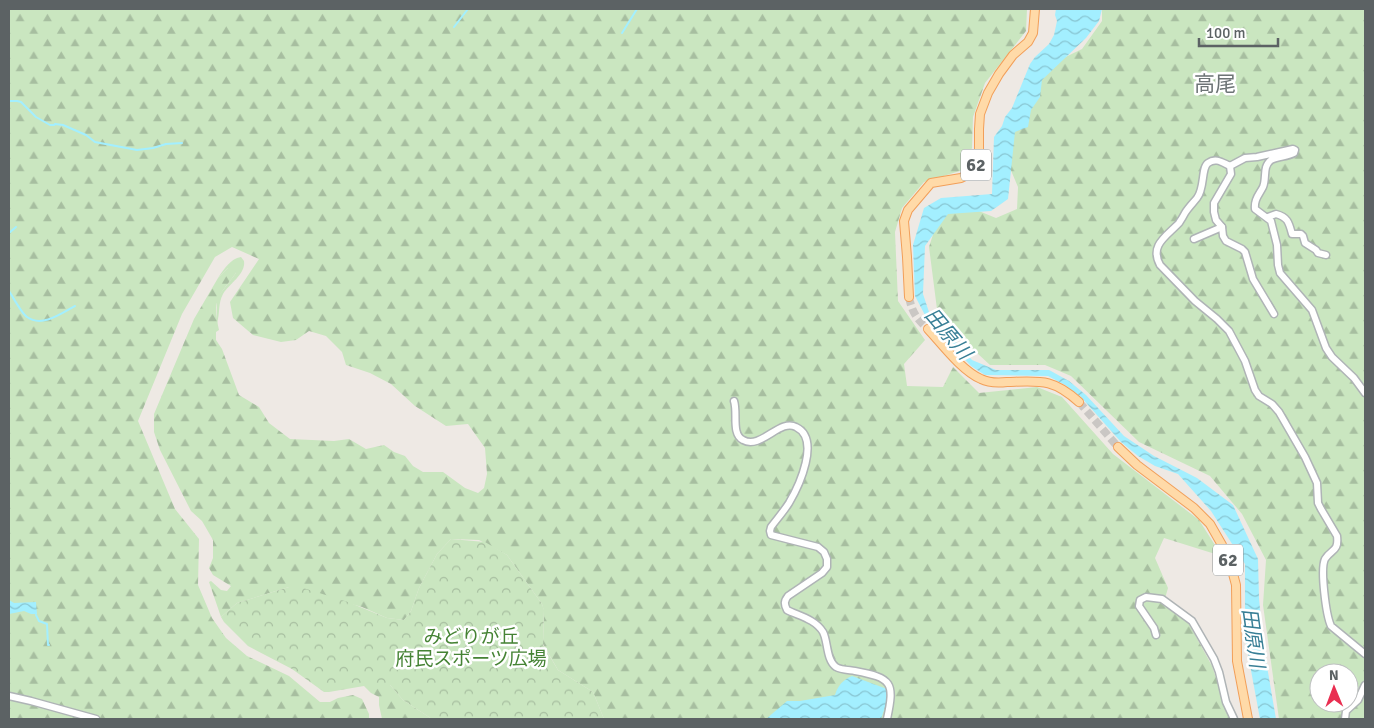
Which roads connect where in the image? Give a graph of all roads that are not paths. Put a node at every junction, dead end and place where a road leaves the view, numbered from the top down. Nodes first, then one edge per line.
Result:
1 (1035, 9) edge
2 (1230, 166) junction
3 (1268, 217) junction
4 (1222, 227) junction
5 (1194, 239) dead end
6 (1326, 255) dead end
7 (909, 297) tunnel mouth
8 (1274, 314) dead end
9 (928, 329) tunnel mouth
10 (1365, 393) edge
11 (734, 401) dead end
12 (1079, 402) tunnel mouth
13 (1118, 447) tunnel mouth
14 (1156, 635) dead end
15 (1365, 654) edge
16 (1365, 685) edge
17 (9, 696) edge
18 (96, 719) edge
19 (887, 719) edge
20 (1234, 719) edge
21 (1248, 719) edge
22 (1345, 719) edge

1 - 7 main road, 62
2 - 3 street
2 - 4 street
2 - 15 street
3 - 6 street
3 - 10 street
4 - 5 street
4 - 8 street
9 - 12 main road
11 - 19 street
13 - 21 main road, 62
14 - 20 street
16 - 22 street
17 - 18 street

